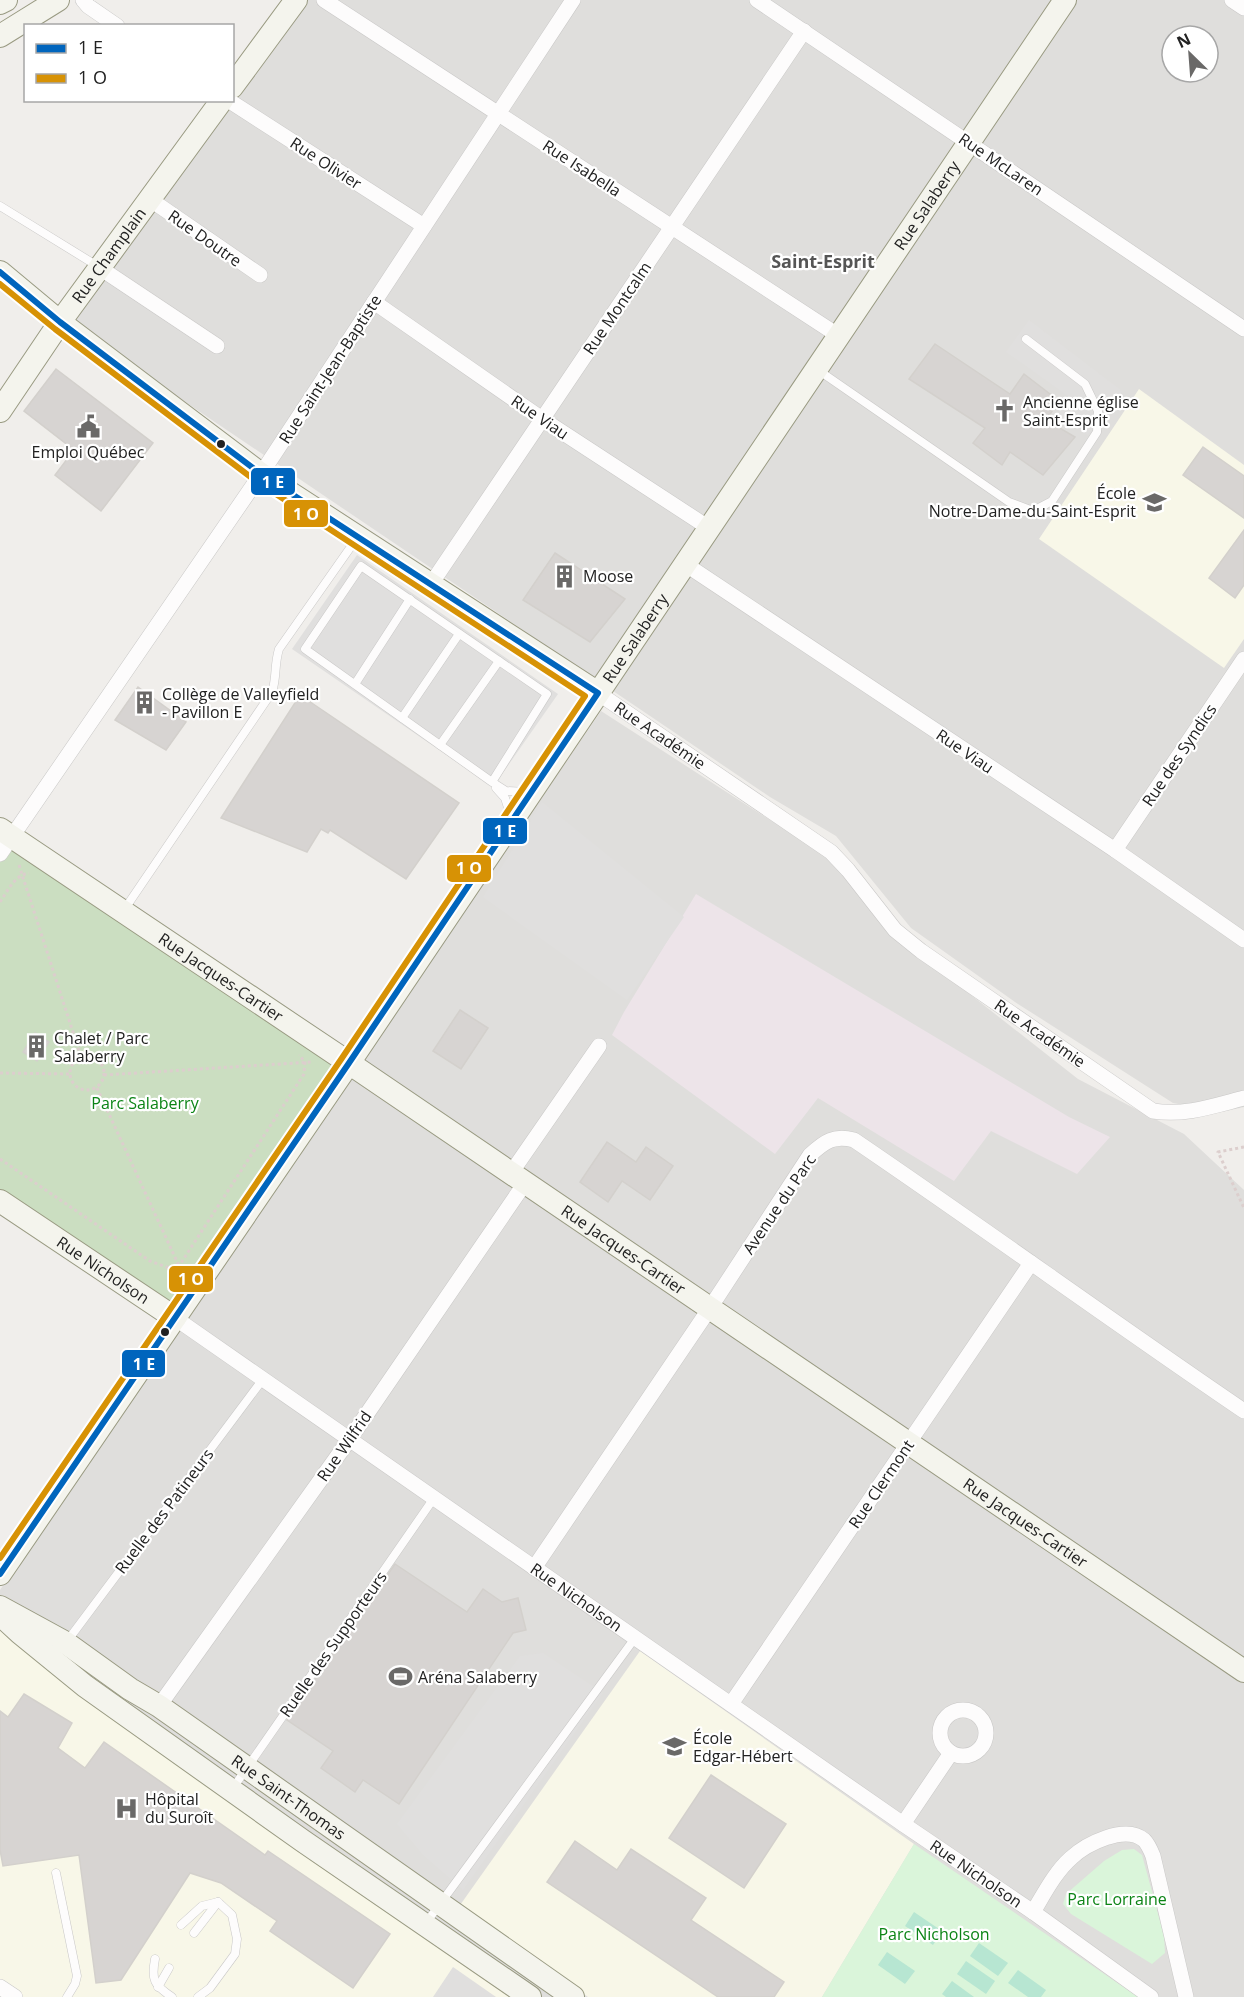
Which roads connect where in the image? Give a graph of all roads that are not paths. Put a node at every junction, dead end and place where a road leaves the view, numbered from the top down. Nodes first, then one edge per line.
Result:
1 (6, 0) edge
2 (57, 0) edge
3 (83, 0) edge
4 (296, 0) edge
5 (324, 0) edge
6 (573, 0) edge
7 (757, 0) edge
8 (1065, 0) edge
9 (1232, 0) edge
10 (0, 3) edge
11 (1244, 8) edge
12 (114, 24) edge
13 (804, 32) junction
14 (0, 36) edge
15 (234, 84) edge
16 (221, 102) edge
17 (231, 102) edge
18 (498, 113) junction
19 (968, 142) junction
20 (151, 200) junction
21 (0, 206) edge
22 (424, 226) junction
23 (672, 227) junction
24 (100, 268) junction
25 (0, 272) edge
26 (260, 275) dead end
27 (374, 302) junction
28 (60, 322) junction
29 (1244, 329) edge
30 (839, 336) junction
31 (1026, 339) dead end
32 (217, 346) dead end
33 (816, 369) junction
34 (3, 399) edge
35 (542, 419) junction
36 (261, 474) junction
37 (709, 528) junction
38 (358, 537) junction
39 (685, 564) junction
40 (431, 584) junction
41 (410, 600) junction
42 (459, 634) junction
43 (1244, 659) edge
44 (499, 661) junction
45 (355, 684) junction
46 (598, 693) junction
47 (402, 718) junction
48 (440, 745) junction
49 (492, 782) junction
50 (532, 792) junction
51 (512, 821) junction
52 (4, 840) edge
53 (1115, 850) junction
54 (123, 912) junction
55 (1244, 940) edge
56 (599, 1046) dead end
57 (349, 1063) junction
58 (1244, 1098) edge
59 (518, 1178) junction
60 (1, 1205) edge
61 (1030, 1263) junction
62 (710, 1308) junction
63 (175, 1318) junction
64 (262, 1379) junction
65 (1244, 1411) edge
66 (349, 1440) junction
67 (909, 1443) junction
68 (434, 1498) junction
69 (534, 1568) junction
70 (0, 1574) edge
71 (0, 1607) edge
72 (0, 1614) edge
73 (635, 1638) junction
74 (66, 1643) junction
75 (1244, 1671) edge
76 (130, 1689) junction
77 (730, 1704) junction
78 (159, 1707) junction
79 (116, 1708) junction
80 (951, 1753) dead end
81 (247, 1768) junction
82 (232, 1789) junction
83 (903, 1824) junction
84 (56, 1873) dead end
85 (218, 1902) junction
86 (440, 1903) junction
87 (1033, 1912) junction
88 (181, 1925) dead end
89 (425, 1925) junction
90 (194, 1934) dead end
91 (155, 1959) dead end
92 (169, 1968) dead end
93 (0, 1987) edge
94 (158, 1987) junction
95 (15, 1997) edge
96 (67, 1997) edge
97 (171, 1997) edge
98 (198, 1997) edge
99 (530, 1997) edge
100 (573, 1997) edge
101 (1151, 1997) edge
102 (1186, 1997) edge

1 - 10 street
2 - 14 street
3 - 12 street
4 - 15 street
5 - 18 street, Rue Isabella
6 - 18 street, Rue Saint-Jean-Baptiste
7 - 13 street, Rue McLaren
8 - 19 street, Rue Salaberry
9 - 11 street
13 - 19 street, Rue McLaren
13 - 23 street, Rue Montcalm
16 - 20 street, Rue Champlain
17 - 22 street, Rue Olivier
18 - 22 street, Rue Saint-Jean-Baptiste
18 - 23 street, Rue Isabella
19 - 29 street, Rue McLaren
19 - 30 street, Rue Salaberry
20 - 24 street, Rue Champlain
20 - 26 street, Rue Doutre
21 - 24 lane
22 - 27 street, Rue Saint-Jean-Baptiste
23 - 30 street, Rue Isabella
23 - 35 street, Rue Montcalm
24 - 28 street, Rue Champlain
24 - 32 street
25 - 28 street, Rue Académie
27 - 35 street, Rue Viau
27 - 36 street, Rue Saint-Jean-Baptiste
28 - 34 street, Rue Champlain
28 - 36 street, Rue Académie
30 - 33 street, Rue Salaberry
31 - 33 lane
33 - 37 street, Rue Salaberry
35 - 37 street, Rue Viau
35 - 40 street, Rue Montcalm
36 - 38 street, Rue Académie
36 - 52 street, Rue Saint-Jean-Baptiste
37 - 39 street, Rue Salaberry
38 - 40 street, Rue Académie
38 - 54 lane
39 - 46 street, Rue Salaberry
39 - 53 street, Rue Viau
40 - 46 street, Rue Académie
41 - 42 lane
41 - 45 lane
41 - 45 lane
42 - 44 lane
42 - 47 lane
43 - 53 street, Rue des Syndics
44 - 48 lane
44 - 49 lane
45 - 47 lane
46 - 50 street, Rue Salaberry
46 - 58 street, Rue Académie
47 - 48 lane
48 - 49 lane
49 - 50 lane
49 - 51 lane
50 - 51 street, Rue Salaberry
51 - 57 street, Rue Salaberry
52 - 54 street, Rue Jacques-Cartier
53 - 55 street, Rue Viau
54 - 57 street, Rue Jacques-Cartier
56 - 59 street, Rue Wilfrid
57 - 59 street, Rue Jacques-Cartier
57 - 63 street, Rue Salaberry
59 - 62 street, Rue Jacques-Cartier
59 - 66 street, Rue Wilfrid
60 - 63 street, Rue Nicholson
61 - 62 street, Avenue du Parc
61 - 65 street, Avenue du Parc
61 - 67 street, Rue Clermont
62 - 67 street, Rue Jacques-Cartier
62 - 69 street, Avenue du Parc
63 - 64 street, Rue Nicholson
63 - 70 street, Rue Salaberry
64 - 66 street, Rue Nicholson
64 - 74 lane, Ruelle des Patineurs
66 - 68 street, Rue Nicholson
66 - 78 street, Rue Wilfrid
67 - 75 street, Rue Jacques-Cartier
67 - 77 street, Rue Clermont
68 - 69 street, Rue Nicholson
68 - 81 lane, Ruelle des Supporteurs
69 - 73 street, Rue Nicholson
71 - 74 street, Rue Saint-Thomas
72 - 79 street, Rue Saint-Thomas
73 - 77 street, Rue Nicholson
73 - 86 lane
74 - 76 street, Rue Saint-Thomas
76 - 78 street, Rue Saint-Thomas
76 - 79 lane
77 - 83 street, Rue Nicholson
78 - 81 street, Rue Saint-Thomas
79 - 82 street, Rue Saint-Thomas
80 - 83 street
81 - 82 lane, Ruelle des Supporteurs
81 - 86 street, Rue Saint-Thomas
82 - 89 street, Rue Saint-Thomas
83 - 87 street, Rue Nicholson
84 - 96 lane
85 - 88 lane
85 - 90 lane
85 - 98 lane
86 - 89 lane
86 - 100 street, Rue Saint-Thomas
87 - 101 street, Rue Nicholson
87 - 102 street
89 - 99 street, Rue Saint-Thomas
91 - 94 lane
92 - 94 lane
93 - 95 street
94 - 97 lane

